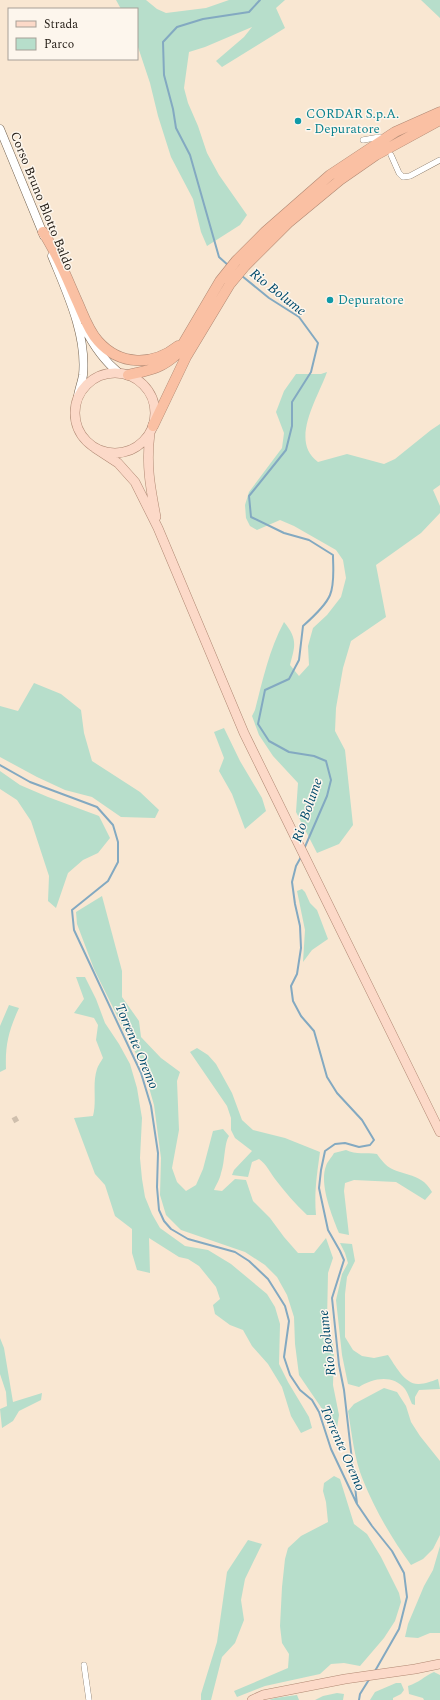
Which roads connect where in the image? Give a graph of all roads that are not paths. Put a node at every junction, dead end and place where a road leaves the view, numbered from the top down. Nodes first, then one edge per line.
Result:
1 (440, 112) edge
2 (440, 120) edge
3 (0, 129) edge
4 (380, 137) dead end
5 (363, 140) dead end
6 (391, 155) dead end
7 (440, 160) edge
8 (43, 232) junction
9 (62, 281) junction
10 (186, 340) junction
11 (124, 374) junction
12 (78, 396) junction
13 (152, 429) junction
14 (95, 448) junction
15 (158, 528) junction
16 (440, 1132) edge
17 (440, 1664) edge
18 (84, 1665) dead end
19 (89, 1700) edge
20 (252, 1700) edge

1 - 10 highway
2 - 13 highway
3 - 8 main road, Corso Bruno Blotto Baldo
4 - 5 street
6 - 7 street
8 - 9 main road, Corso Bruno Blotto Baldo
8 - 10 highway
9 - 11 main road, Corso Bruno Blotto Baldo
9 - 12 main road, Corso Bruno Blotto Baldo
10 - 11 highway
11 - 12 main road
11 - 13 main road
12 - 14 main road
13 - 14 main road
13 - 15 main road
14 - 15 main road
15 - 16 main road
17 - 20 main road
18 - 19 street

